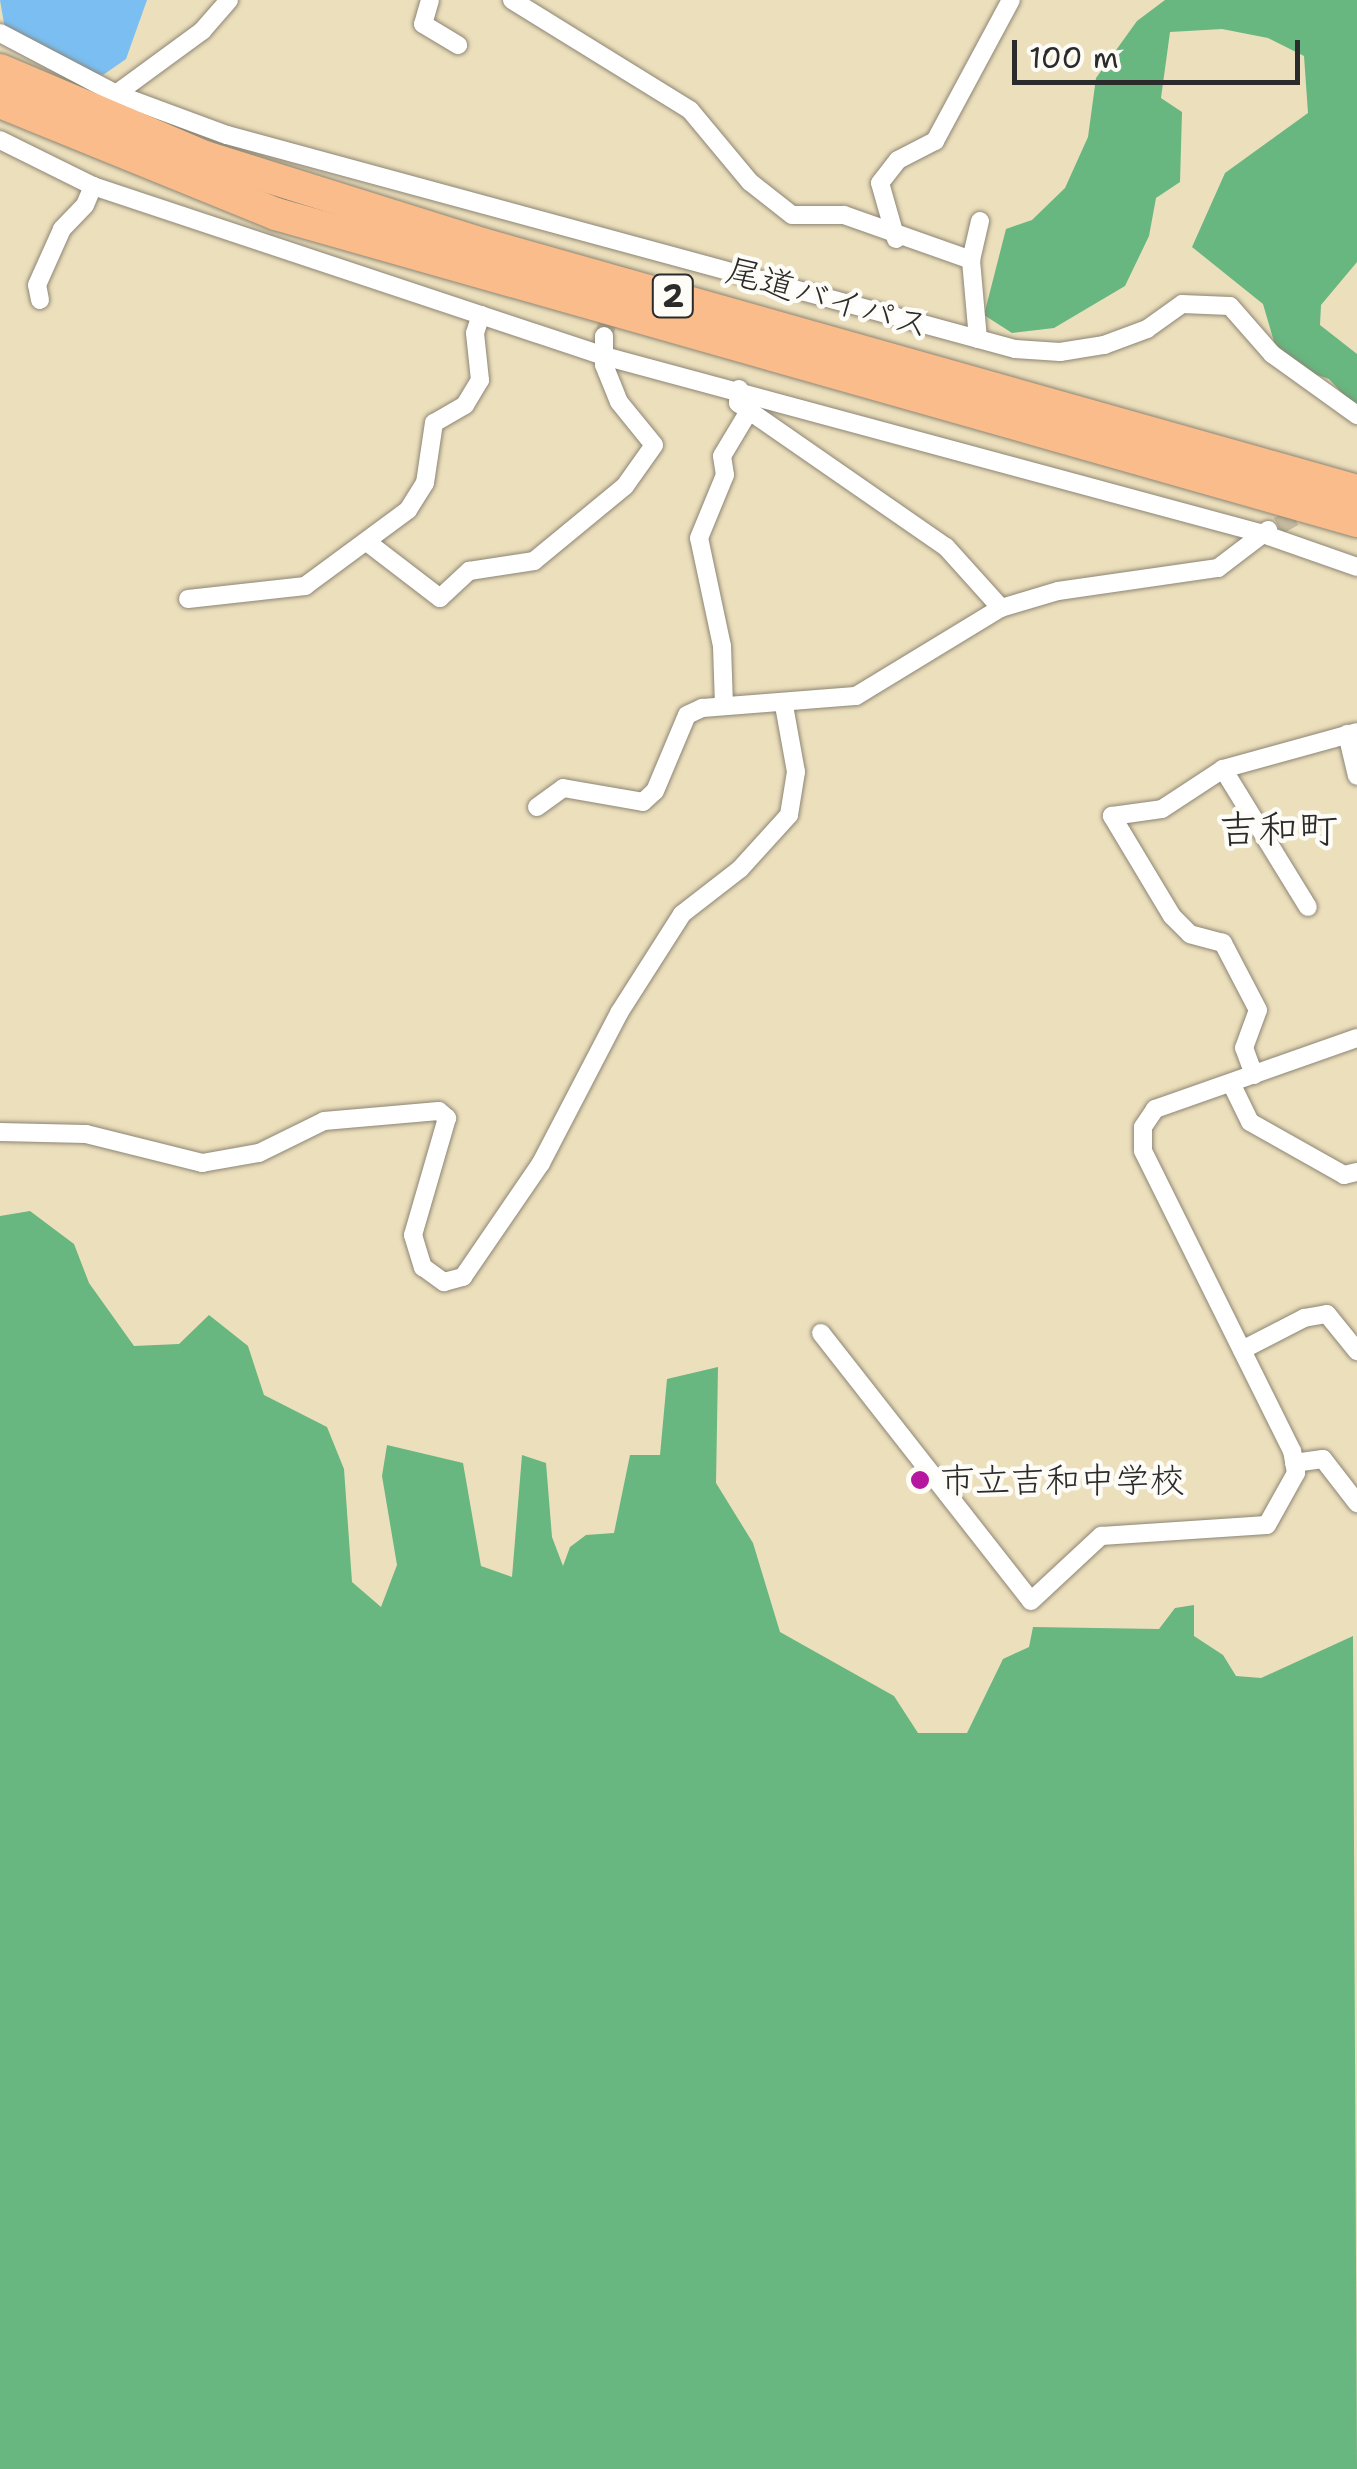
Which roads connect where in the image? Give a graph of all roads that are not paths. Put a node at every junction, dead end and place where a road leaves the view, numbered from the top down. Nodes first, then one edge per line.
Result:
1 (229, 0) edge
2 (430, 0) edge
3 (512, 0) edge
4 (1010, 0) edge
5 (0, 34) edge
6 (458, 45) dead end
7 (0, 70) edge
8 (116, 94) junction
9 (0, 102) edge
10 (0, 140) edge
11 (92, 186) junction
12 (980, 221) dead end
13 (896, 238) junction
14 (971, 260) junction
15 (40, 300) dead end
16 (481, 315) junction
17 (604, 336) tunnel mouth
18 (978, 339) junction
19 (604, 356) junction
20 (739, 389) junction
21 (749, 411) junction
22 (1357, 415) edge
23 (1357, 490) edge
24 (1357, 522) edge
25 (1269, 530) junction
26 (367, 542) junction
27 (1357, 567) edge
28 (188, 599) dead end
29 (1001, 608) junction
30 (784, 704) junction
31 (724, 706) junction
32 (1352, 733) edge
33 (1222, 769) junction
34 (1357, 776) edge
35 (537, 807) dead end
36 (1308, 907) dead end
37 (1357, 1038) edge
38 (1254, 1074) junction
39 (1231, 1082) junction
40 (0, 1132) edge
41 (1357, 1172) edge
42 (821, 1332) dead end
43 (1242, 1350) junction
44 (1357, 1350) edge
45 (1294, 1463) junction
46 (1357, 1503) edge

1 - 8 street
2 - 6 street
3 - 13 street
4 - 13 street
5 - 8 street
7 - 23 highway, 尾道バイパス / 2
8 - 18 street
9 - 24 highway, 尾道バイパス / 2
10 - 11 street
11 - 15 street
11 - 16 street
12 - 14 street
13 - 14 street
14 - 18 street
16 - 19 street
16 - 26 street
17 - 19 street
18 - 22 street
19 - 20 street
19 - 26 street
20 - 21 street
20 - 25 street
21 - 29 street
21 - 31 street
25 - 27 street
25 - 29 street
26 - 28 street
29 - 30 street
30 - 31 street
30 - 40 street
31 - 35 street
32 - 33 street
32 - 34 street
33 - 36 street
33 - 38 street
37 - 38 street
38 - 39 street
39 - 41 street
39 - 43 street
42 - 45 street
43 - 44 street
43 - 45 street
45 - 46 street

